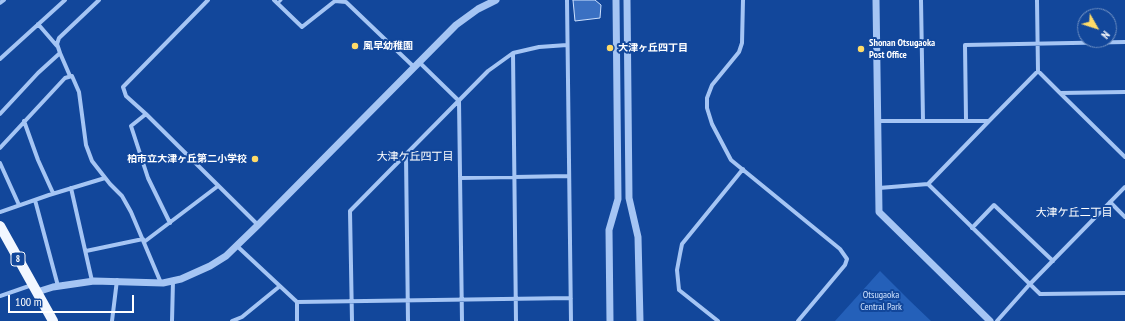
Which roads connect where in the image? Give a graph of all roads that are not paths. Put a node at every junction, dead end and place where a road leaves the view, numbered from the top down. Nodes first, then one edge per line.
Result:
1 (4, 0) edge
2 (65, 0) edge
3 (100, 0) edge
4 (208, 0) edge
5 (496, 0) edge
6 (567, 0) edge
7 (616, 0) edge
8 (627, 0) edge
9 (743, 0) edge
10 (876, 0) edge
11 (921, 0) edge
12 (1037, 0) edge
13 (278, 1) edge
14 (0, 3) edge
15 (38, 24) junction
16 (1125, 42) edge
17 (1038, 43) junction
18 (567, 46) junction
19 (58, 48) junction
20 (513, 53) junction
21 (60, 54) junction
22 (0, 59) edge
23 (416, 64) junction
24 (1038, 71) junction
25 (70, 76) junction
26 (1125, 92) edge
27 (1060, 93) junction
28 (459, 100) junction
29 (1, 111) edge
30 (146, 114) junction
31 (878, 120) junction
32 (923, 120) junction
33 (966, 120) junction
34 (24, 121) junction
35 (989, 121) junction
36 (0, 148) edge
37 (406, 155) junction
38 (1125, 156) edge
39 (0, 163) edge
40 (743, 170) junction
41 (569, 176) junction
42 (515, 177) junction
43 (105, 178) junction
44 (460, 178) junction
45 (928, 184) junction
46 (218, 186) junction
47 (1125, 187) edge
48 (71, 188) junction
49 (879, 188) junction
50 (53, 194) junction
51 (35, 200) junction
52 (1110, 202) junction
53 (19, 205) junction
54 (0, 212) edge
55 (1125, 217) edge
56 (170, 223) junction
57 (258, 225) junction
58 (0, 226) edge
59 (972, 228) junction
60 (143, 240) junction
61 (237, 246) junction
62 (86, 251) junction
63 (1053, 261) junction
64 (117, 280) junction
65 (92, 281) junction
66 (173, 281) junction
67 (161, 283) junction
68 (1029, 285) junction
69 (58, 286) junction
70 (280, 286) junction
71 (35, 288) junction
72 (1125, 293) edge
73 (0, 296) edge
74 (571, 298) junction
75 (516, 299) junction
76 (408, 300) junction
77 (462, 300) junction
78 (352, 301) junction
79 (297, 302) junction
80 (242, 319) edge
81 (53, 321) edge
82 (112, 321) edge
83 (172, 321) edge
84 (232, 321) edge
85 (297, 321) edge
86 (352, 321) edge
87 (408, 321) edge
88 (462, 321) edge
89 (516, 321) edge
90 (571, 321) edge
91 (610, 321) edge
92 (640, 321) edge
93 (718, 321) edge
94 (798, 321) edge
95 (990, 321) edge
96 (997, 321) edge

1 - 14 street
2 - 15 street
3 - 19 street
4 - 30 street
5 - 23 street
6 - 18 street
7 - 91 street
8 - 92 street
9 - 40 street
10 - 31 street
11 - 32 street
12 - 17 street
13 - 23 street
15 - 19 street
15 - 22 street
16 - 17 street
17 - 24 street
17 - 33 street
18 - 20 street
18 - 41 street
19 - 21 street
20 - 28 street
20 - 42 street
21 - 25 street
21 - 29 street
23 - 28 street
23 - 57 street
24 - 27 street
24 - 35 street
25 - 34 street
25 - 43 street
26 - 27 street
27 - 38 street
28 - 37 street
28 - 44 street
30 - 46 street
30 - 56 street
31 - 32 street
31 - 49 street
32 - 33 street
33 - 35 street
34 - 36 street
34 - 50 street
35 - 45 street
37 - 76 street
37 - 78 street
39 - 53 street
40 - 93 street
40 - 94 street
41 - 42 street
41 - 74 street
42 - 44 street
42 - 75 street
43 - 48 street
43 - 60 street
44 - 77 street
45 - 49 street
45 - 59 street
46 - 56 street
46 - 57 street
47 - 52 street
48 - 50 street
48 - 62 street
49 - 95 street
50 - 51 street
51 - 53 street
51 - 69 street
52 - 55 street
52 - 63 street
53 - 54 street
56 - 60 street
57 - 61 street
58 - 71 main road, 8
59 - 63 street
59 - 68 street
60 - 62 street
60 - 67 street
61 - 66 street
61 - 70 street
62 - 65 street
63 - 68 street
64 - 65 street
64 - 67 street
64 - 82 street
65 - 69 street
66 - 67 street
66 - 83 street
68 - 72 street
68 - 96 street
69 - 71 street
70 - 79 street
70 - 80 street
71 - 73 street
71 - 81 main road, 8
74 - 75 street
74 - 90 street
75 - 77 street
75 - 89 street
76 - 77 street
76 - 78 street
76 - 87 street
77 - 88 street
78 - 79 street
78 - 86 street
79 - 85 street
80 - 84 street

